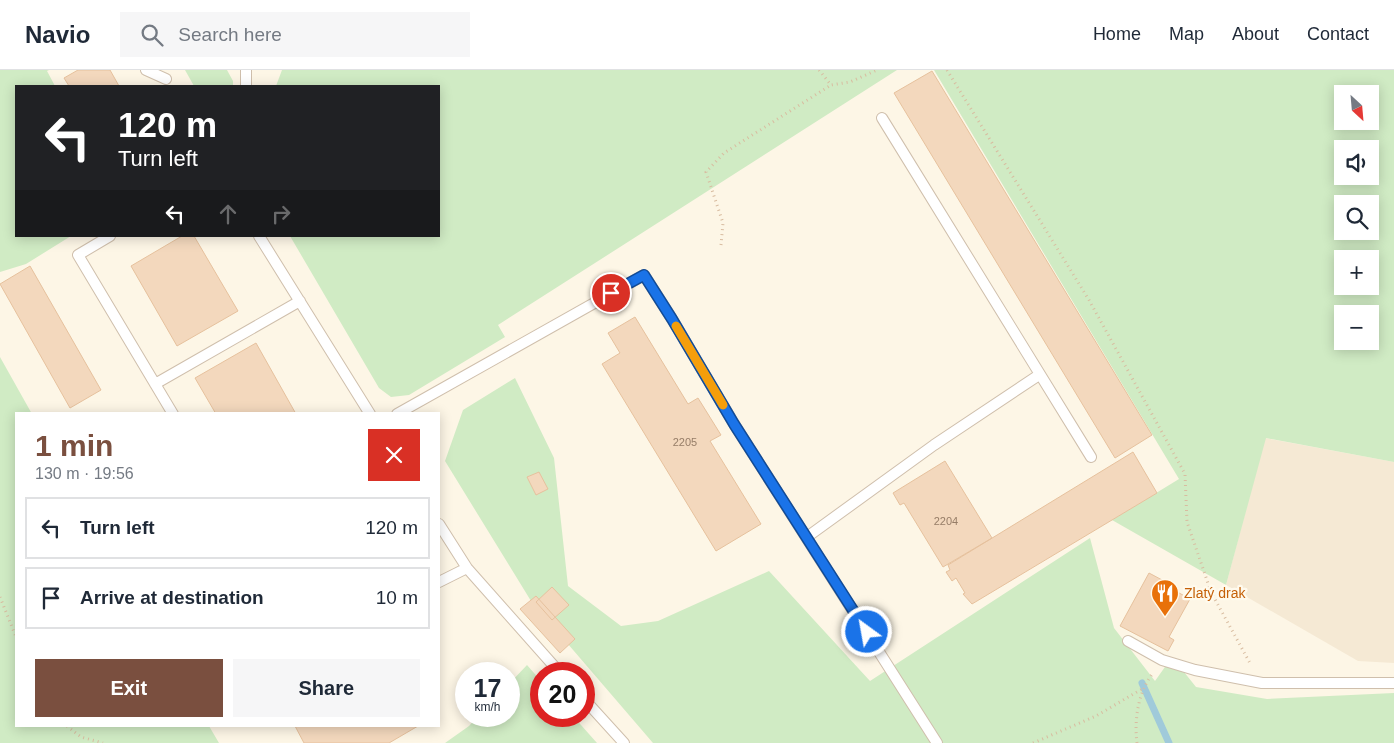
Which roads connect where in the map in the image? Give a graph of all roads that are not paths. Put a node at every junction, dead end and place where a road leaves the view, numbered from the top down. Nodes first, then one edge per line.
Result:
1 (146, 70) edge
2 (246, 70) edge
3 (166, 78) edge
4 (246, 85) edge
5 (882, 118) dead end
6 (108, 237) edge
7 (260, 237) edge
8 (300, 301) junction
9 (1039, 375) junction
10 (155, 384) junction
11 (172, 412) edge
12 (369, 412) edge
13 (401, 412) edge
14 (1091, 458) dead end
15 (440, 526) edge
16 (807, 537) junction
17 (467, 568) junction
18 (440, 582) edge
19 (1128, 641) dead end
20 (550, 662) edge
21 (1394, 683) edge
22 (595, 711) edge
23 (624, 743) edge
24 (937, 743) edge

1 - 3 lane
2 - 4 lane
5 - 9 lane
6 - 10 lane
7 - 8 lane
8 - 10 lane
8 - 12 lane
9 - 14 lane
9 - 16 lane
10 - 11 lane
13 - 16 lane
15 - 17 lane
16 - 24 lane
17 - 18 lane
17 - 20 lane
19 - 21 lane
22 - 23 lane

